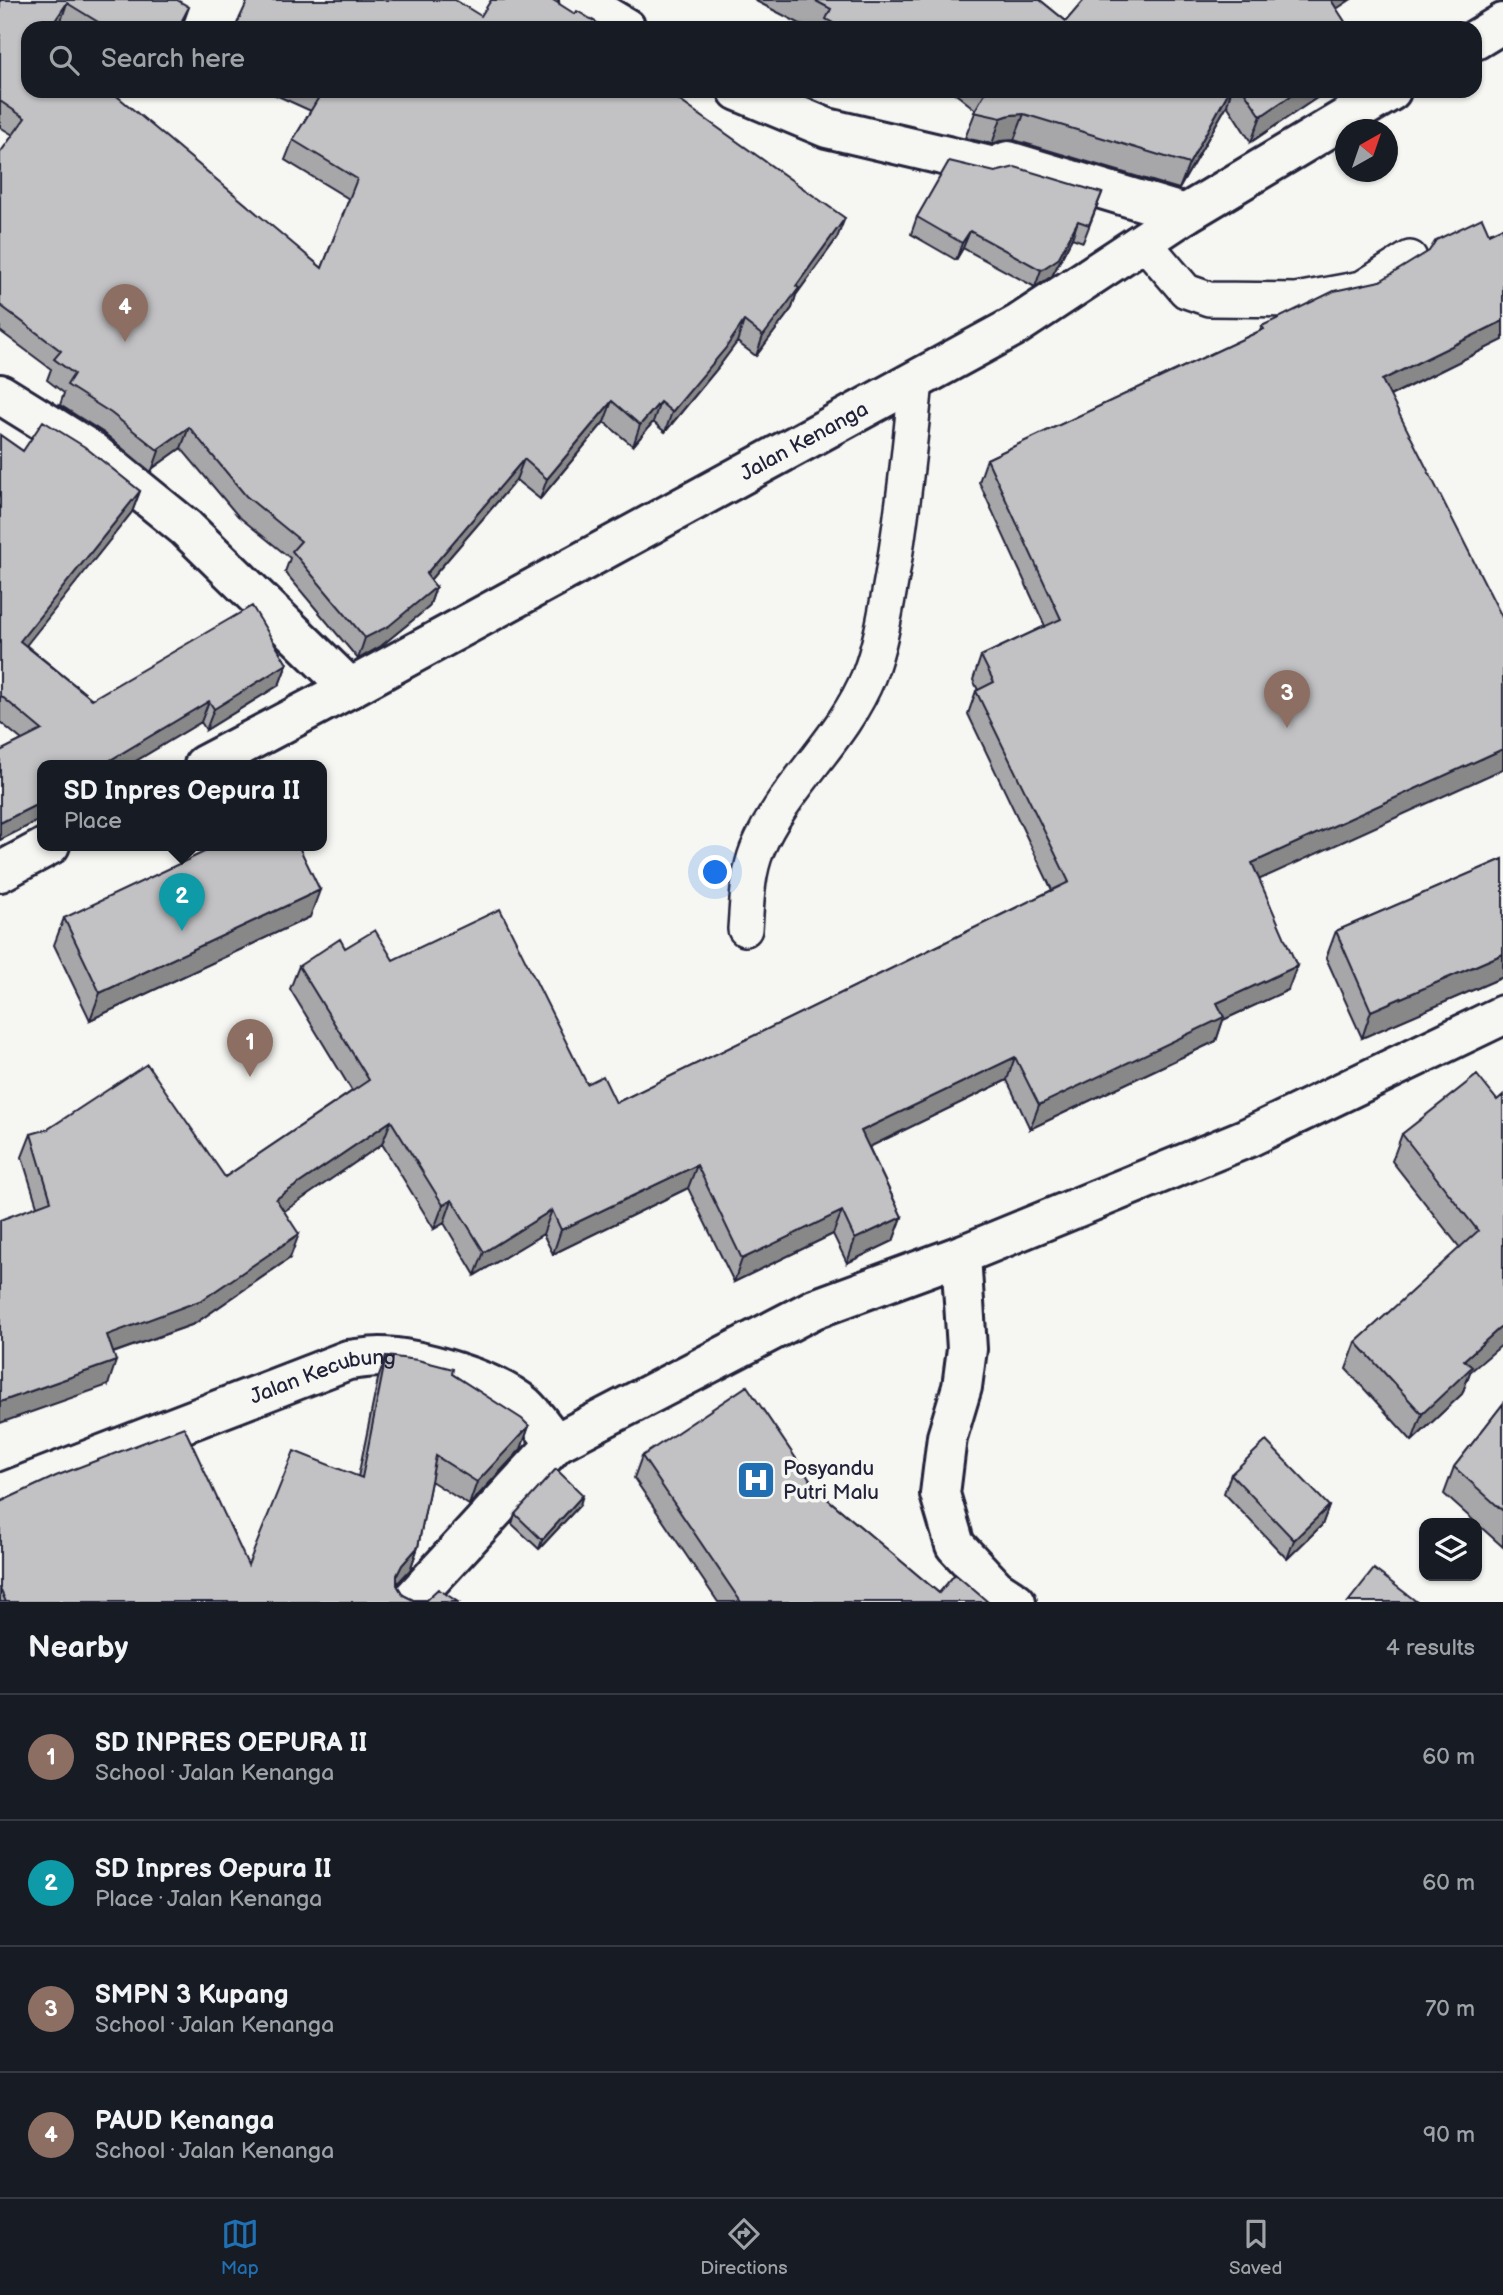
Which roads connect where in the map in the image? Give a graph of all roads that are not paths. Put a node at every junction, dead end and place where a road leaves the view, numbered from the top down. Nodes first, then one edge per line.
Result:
1 (579, 0) edge
2 (614, 21) edge
3 (1503, 23) edge
4 (1482, 36) edge
5 (755, 98) edge
6 (1379, 98) edge
7 (1185, 215) junction
8 (1143, 242) junction
9 (1410, 258) dead end
10 (916, 380) junction
11 (0, 394) edge
12 (349, 688) junction
13 (213, 760) edge
14 (39, 851) edge
15 (0, 872) edge
16 (745, 929) dead end
17 (1503, 1015) edge
18 (961, 1255) junction
19 (556, 1443) junction
20 (0, 1494) edge
21 (410, 1602) edge
22 (1016, 1602) edge

1 - 2 street
3 - 4 street
5 - 7 street
6 - 7 street, Jalan Kenanga
7 - 8 street, Jalan Kenanga
8 - 9 lane
8 - 10 street, Jalan Kenanga
10 - 12 street, Jalan Kenanga
10 - 16 lane
11 - 12 street
12 - 13 street, Jalan Kenanga
14 - 15 street
17 - 18 street
18 - 19 street
18 - 22 street
19 - 20 street, Jalan Kecubung
19 - 21 street

